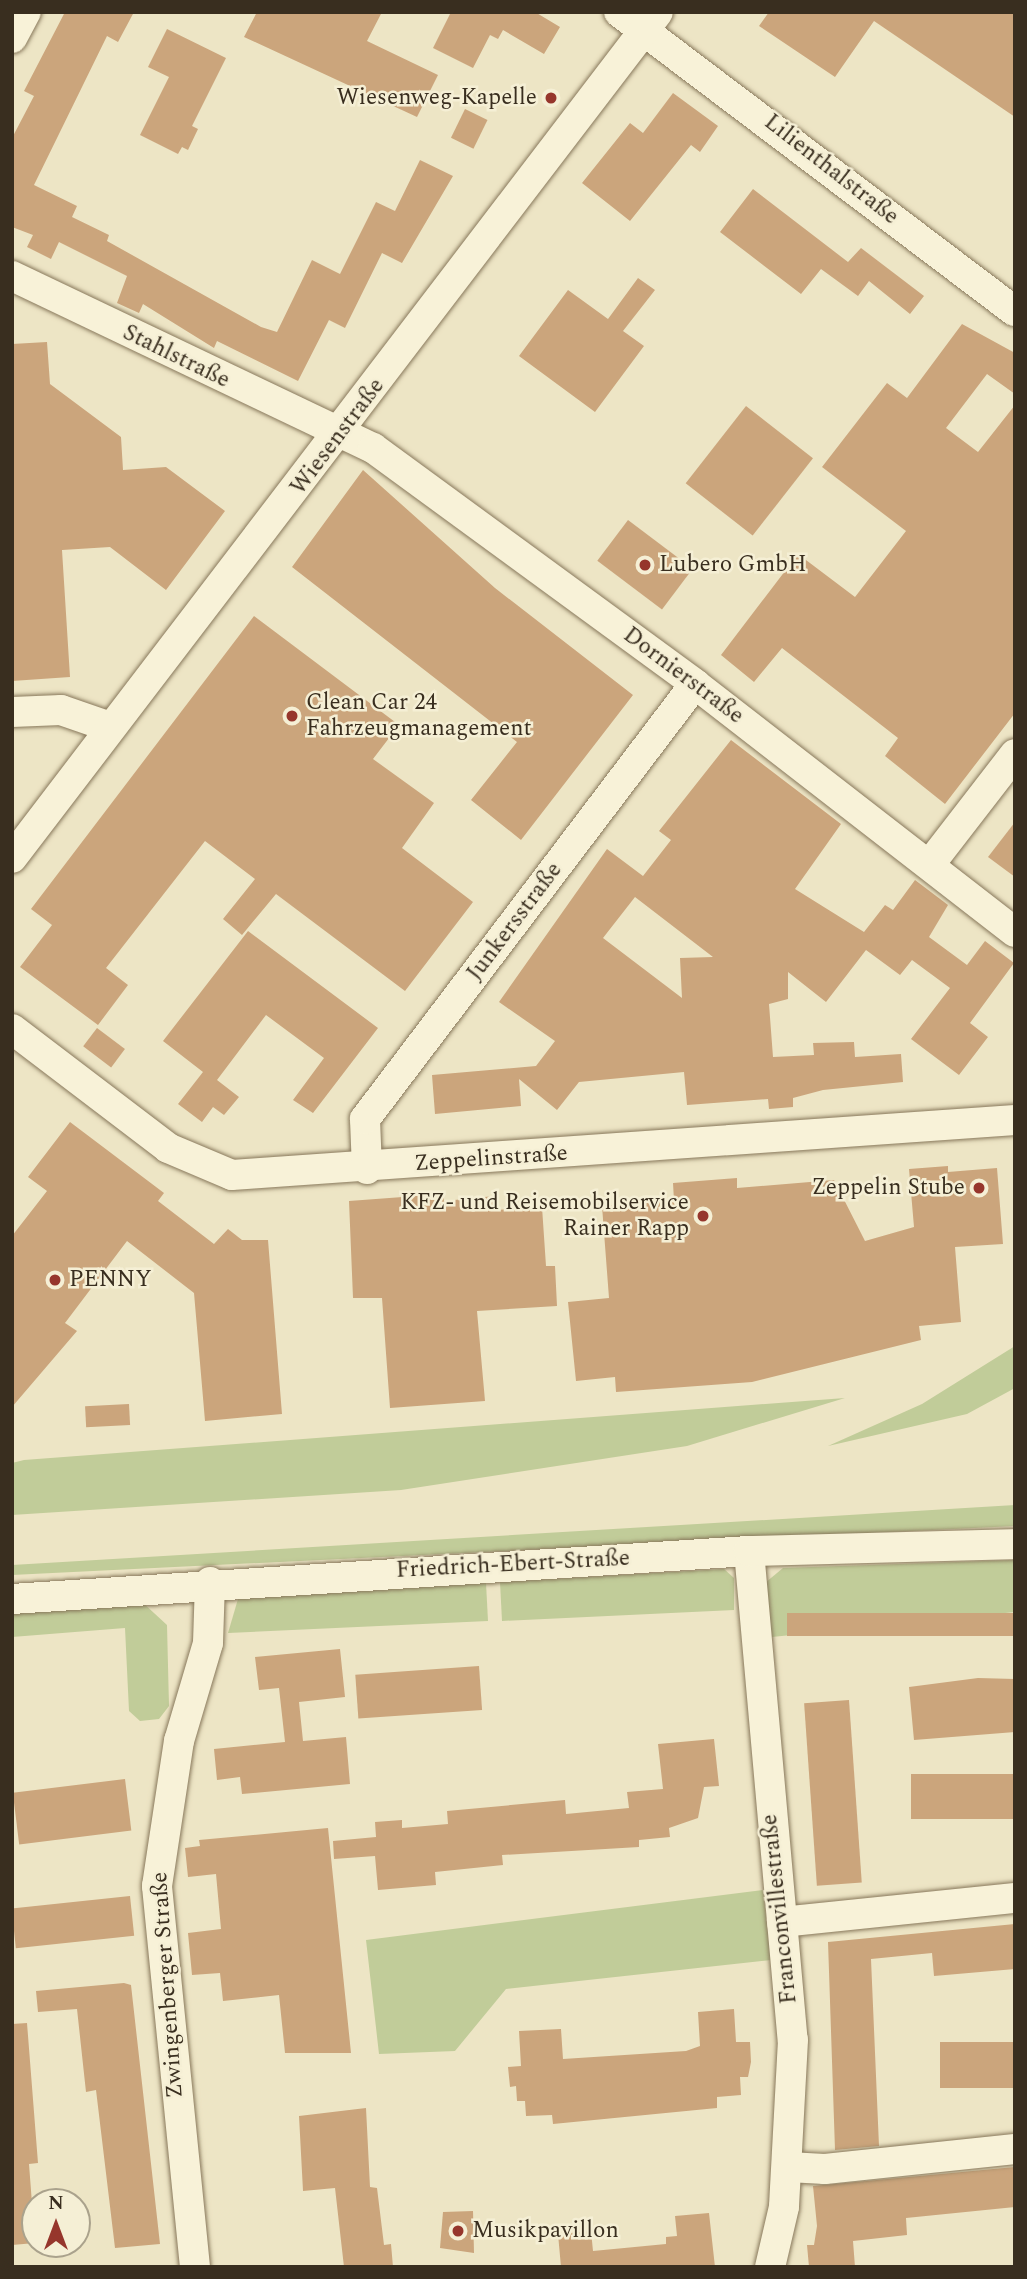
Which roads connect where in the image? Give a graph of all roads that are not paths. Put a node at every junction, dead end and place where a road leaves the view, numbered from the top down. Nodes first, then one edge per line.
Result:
1 (26, 12) edge
2 (620, 12) edge
3 (653, 20) edge
4 (12, 38) edge
5 (12, 276) edge
6 (1015, 311) edge
7 (341, 433) junction
8 (695, 684) junction
9 (12, 712) edge
10 (110, 727) junction
11 (1015, 754) edge
12 (12, 858) edge
13 (930, 864) junction
14 (1015, 932) edge
15 (12, 1029) edge
16 (1015, 1120) edge
17 (367, 1169) junction
18 (1015, 1544) edge
19 (749, 1551) junction
20 (210, 1582) junction
21 (12, 1599) edge
22 (1015, 1898) edge
23 (782, 1922) junction
24 (1015, 2149) edge
25 (788, 2167) junction
26 (195, 2267) edge
27 (770, 2267) edge

1 - 4 street
2 - 3 street, Lilienthalstraße
3 - 6 street, Lilienthalstraße
3 - 7 street, Wiesenstraße
5 - 7 street, Stahlstraße
7 - 8 street, Dornierstraße
7 - 10 street, Wiesenstraße
8 - 13 street, Dornierstraße
8 - 17 street, Junkersstraße
9 - 10 street
10 - 12 street, Wiesenstraße
11 - 13 street
13 - 14 street, Dornierstraße
15 - 17 street, Zeppelinstraße
16 - 17 street, Zeppelinstraße
18 - 19 street, Friedrich-Ebert-Straße
19 - 20 street, Friedrich-Ebert-Straße
19 - 23 street, Franconvillestraße
20 - 21 street, Friedrich-Ebert-Straße
20 - 26 street, Zwingenberger Straße
22 - 23 street
23 - 25 street, Franconvillestraße
24 - 25 street
25 - 27 street, Franconvillestraße

